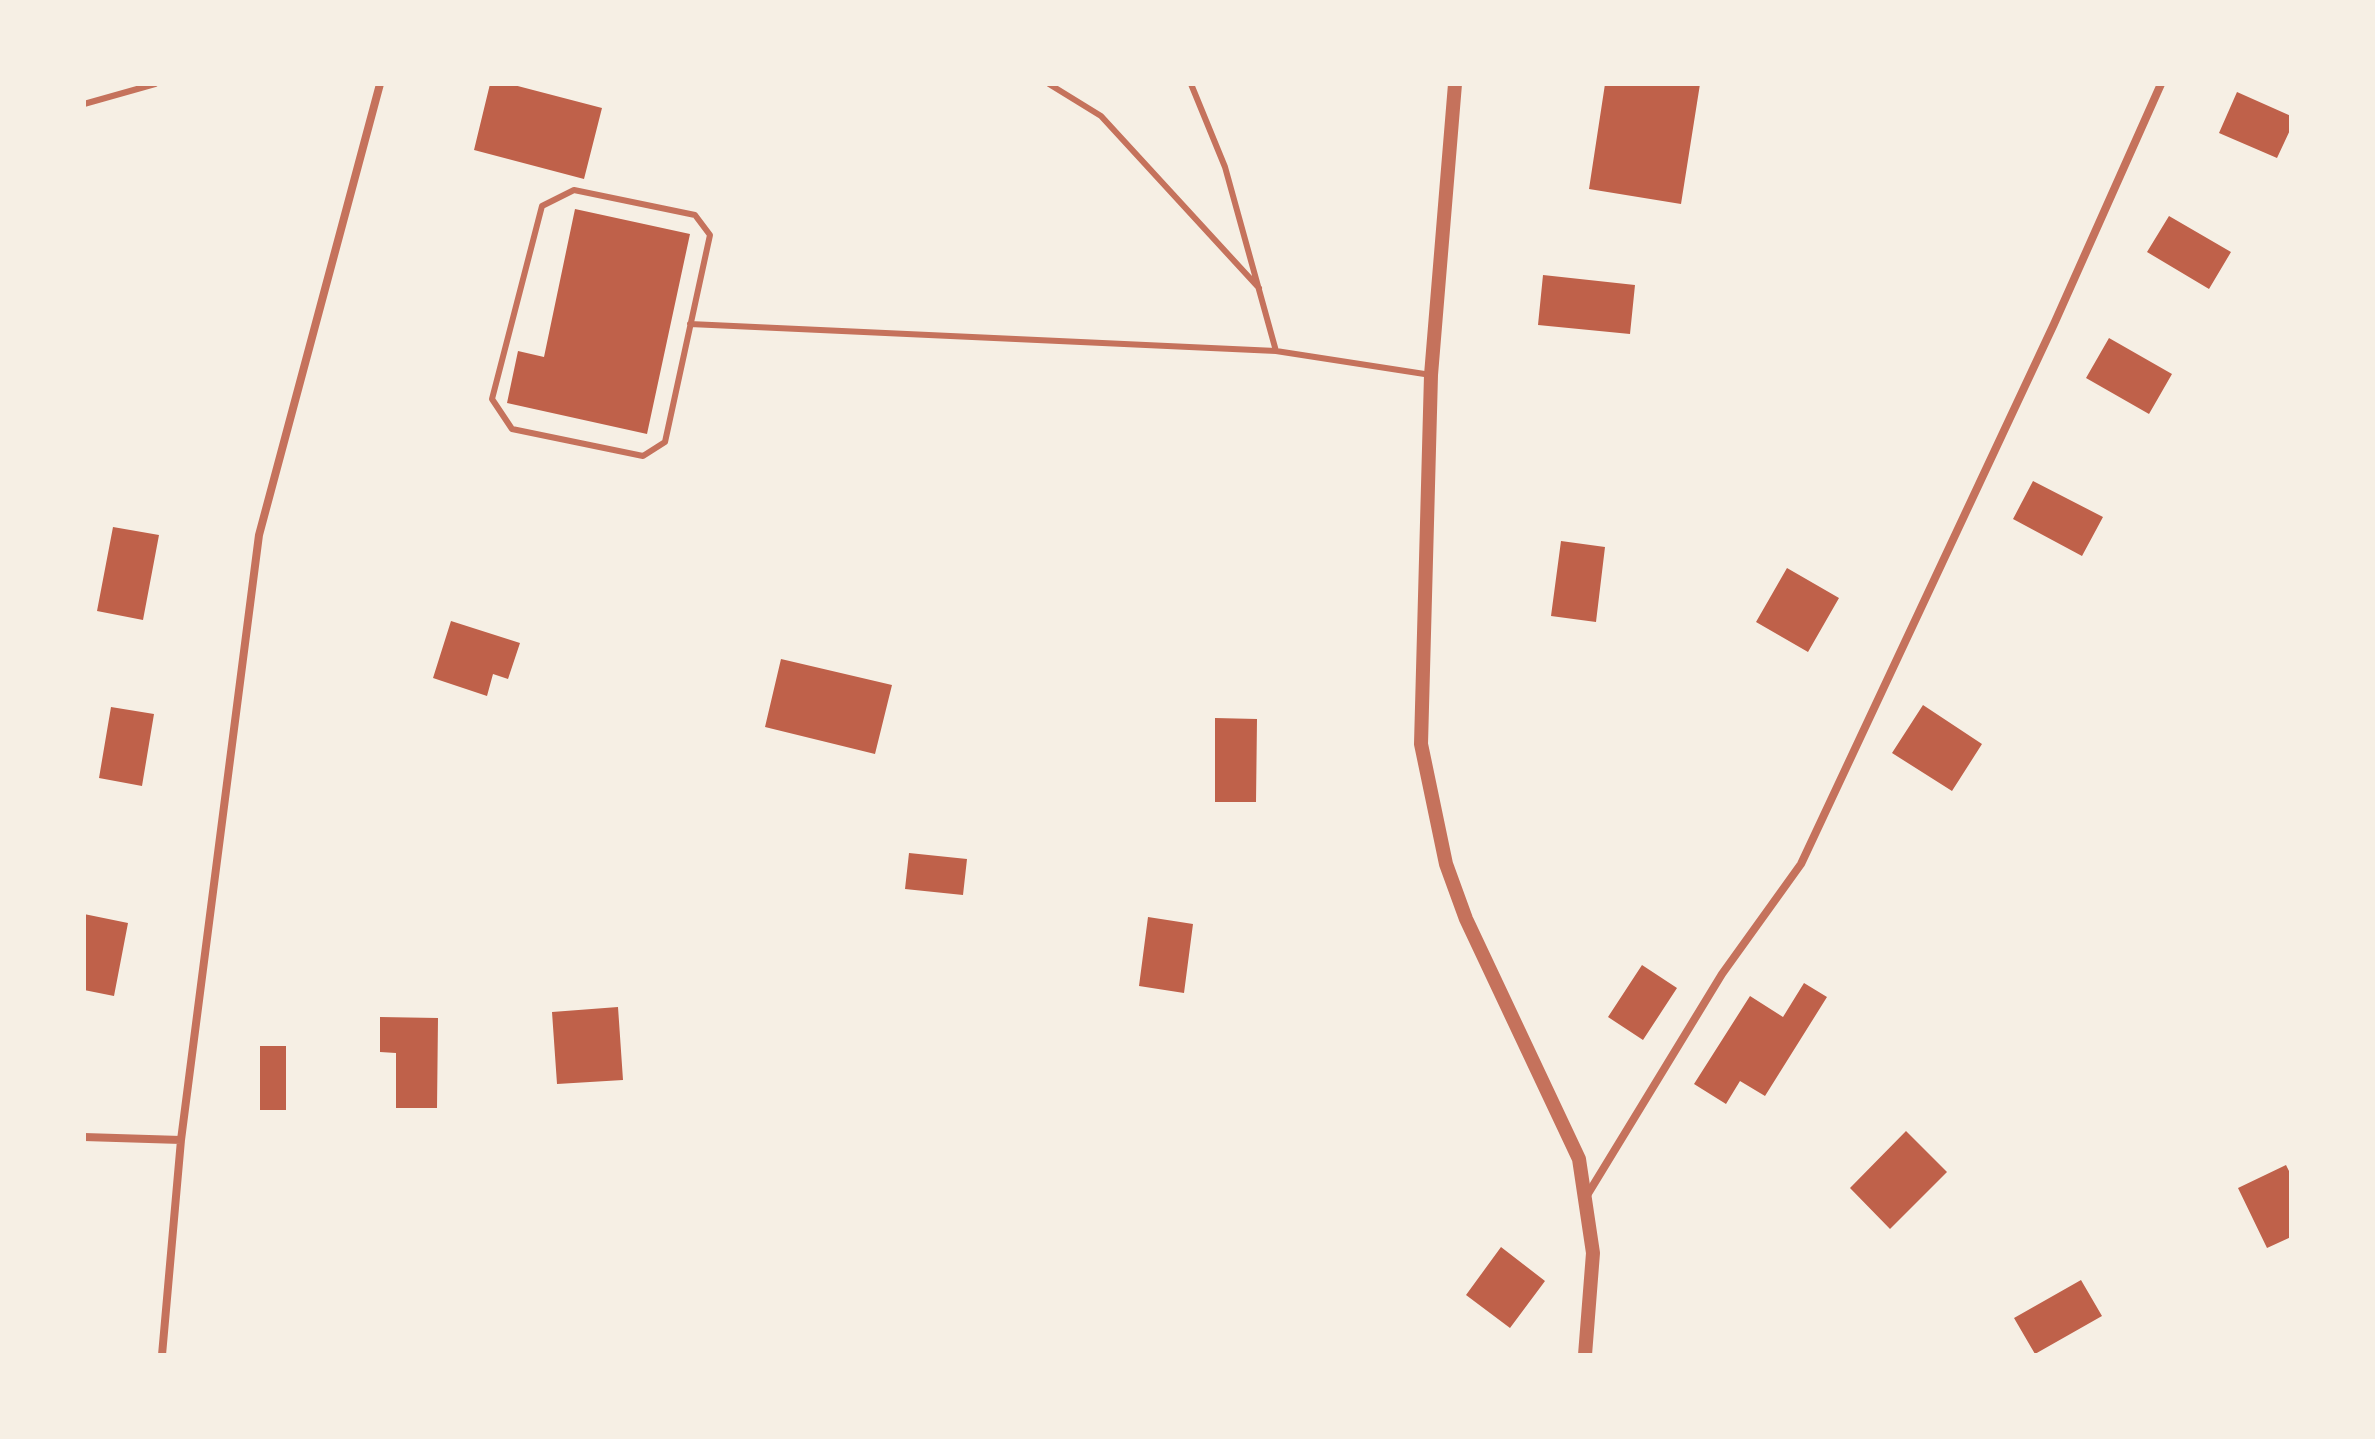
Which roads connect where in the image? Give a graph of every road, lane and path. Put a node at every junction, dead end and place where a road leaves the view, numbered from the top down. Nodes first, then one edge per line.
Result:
1 (155, 84) edge
2 (380, 84) edge
3 (1049, 84) edge
4 (1191, 84) edge
5 (1455, 84) edge
6 (2161, 84) edge
7 (84, 104) edge
8 (1259, 288) junction
9 (690, 324) junction
10 (1276, 351) junction
11 (1431, 375) junction
12 (84, 1137) edge
13 (181, 1140) junction
14 (1585, 1199) junction
15 (162, 1355) edge
16 (1585, 1355) edge

1 - 7 lane
2 - 13 street
3 - 8 lane
4 - 8 lane
5 - 11 street
6 - 14 street
8 - 10 lane
9 - 9 lane
9 - 10 lane
10 - 11 lane
11 - 14 street
12 - 13 street
13 - 15 street
14 - 16 street

